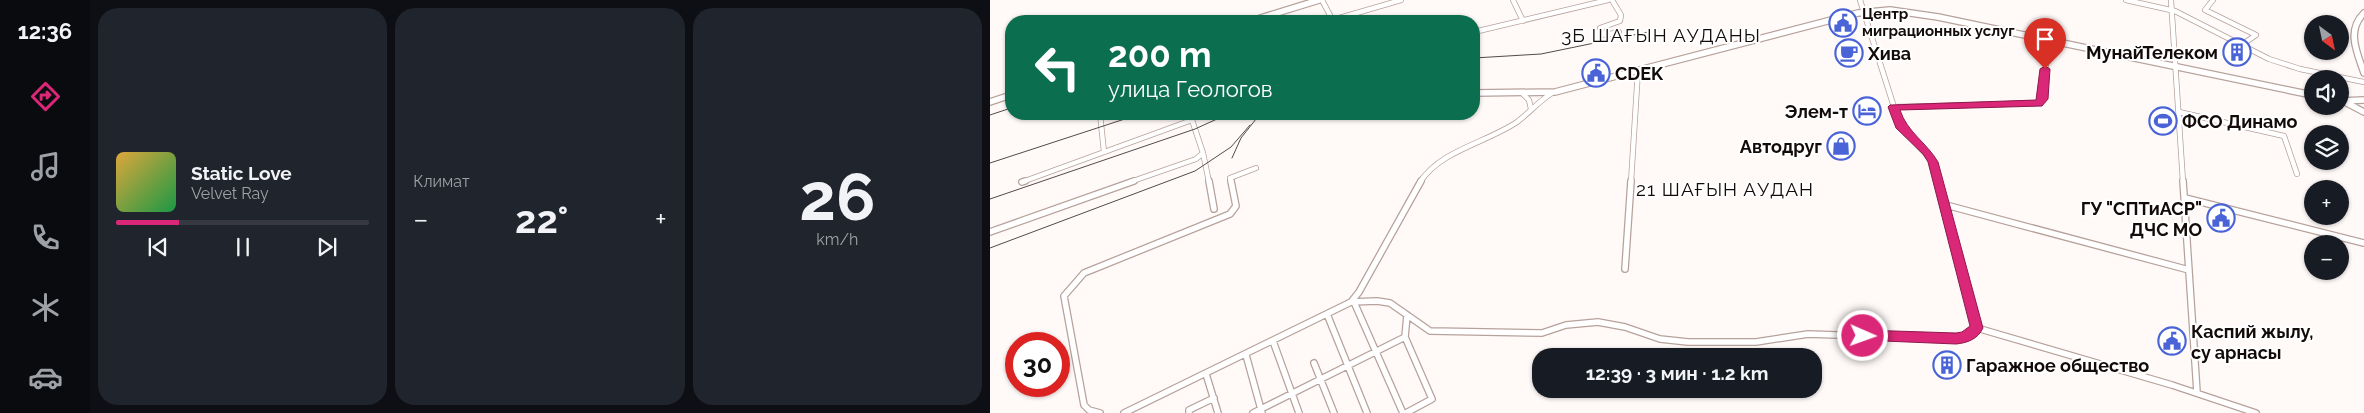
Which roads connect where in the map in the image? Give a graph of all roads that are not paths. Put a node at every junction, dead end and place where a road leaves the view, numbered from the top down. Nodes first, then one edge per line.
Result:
1 (1321, 0) edge
2 (1401, 0) edge
3 (1513, 0) edge
4 (1608, 0) edge
5 (1612, 0) edge
6 (1860, 0) edge
7 (2126, 0) edge
8 (2171, 0) edge
9 (2213, 0) edge
10 (2172, 10) junction
11 (1864, 12) junction
12 (2364, 12) edge
13 (1271, 15) edge
14 (1329, 15) edge
15 (1352, 15) edge
16 (1523, 21) junction
17 (1480, 31) edge
18 (1619, 32) dead end
19 (2048, 40) junction
20 (2240, 46) junction
21 (2176, 66) junction
22 (1638, 70) junction
23 (2364, 72) edge
24 (2364, 82) edge
25 (1555, 92) junction
26 (1480, 93) edge
27 (2304, 93) edge
28 (1522, 94) junction
29 (1005, 97) edge
30 (2364, 101) edge
31 (990, 102) edge
32 (2349, 102) edge
33 (2349, 105) edge
34 (1893, 107) junction
35 (1531, 109) junction
36 (2179, 112) junction
37 (2364, 112) edge
38 (1101, 120) edge
39 (1192, 120) joint
40 (1104, 152) junction
41 (1203, 153) junction
42 (1256, 168) dead end
43 (2297, 174) dead end
44 (1022, 182) dead end
45 (2185, 198) junction
46 (1946, 205) junction
47 (1214, 209) dead end
48 (990, 232) edge
49 (2364, 243) edge
50 (1625, 269) dead end
51 (2189, 270) junction
52 (1352, 302) junction
53 (1327, 314) junction
54 (1407, 315) junction
55 (1977, 328) junction
56 (1405, 338) junction
57 (1273, 341) junction
58 (1375, 352) junction
59 (1246, 354) junction
60 (1314, 363) dead end
61 (1348, 366) junction
62 (1206, 374) junction
63 (1321, 379) junction
64 (2198, 392) junction
65 (1292, 393) junction
66 (1214, 398) junction
67 (1262, 411) edge
68 (1100, 413) edge
69 (1124, 413) edge
70 (1189, 413) edge
71 (1218, 413) edge
72 (1253, 413) edge
73 (1299, 413) edge
74 (1334, 413) edge
75 (1367, 413) edge
76 (1405, 413) edge
77 (2256, 413) edge

1 - 13 main road
1 - 14 street
2 - 15 street
3 - 16 street
4 - 16 street
5 - 18 street
6 - 11 street
7 - 10 street
8 - 10 street
9 - 20 street
10 - 20 street
10 - 21 street
11 - 19 main road
11 - 22 main road
11 - 34 street
12 - 23 main road
16 - 17 street
19 - 21 main road
19 - 34 street
20 - 24 street
21 - 27 main road
21 - 36 street
22 - 25 main road
22 - 50 street
25 - 28 main road
25 - 35 street
26 - 28 main road
28 - 35 street
29 - 31 main road
30 - 32 main road
30 - 37 main road
33 - 37 main road
34 - 46 street
35 - 52 street
36 - 43 street
36 - 45 street
38 - 40 street
39 - 40 street
39 - 41 street
40 - 44 street
41 - 47 street
41 - 48 street
42 - 68 street
45 - 49 street
45 - 51 street
46 - 51 street
46 - 55 street
51 - 64 street
52 - 53 street
52 - 54 street
52 - 58 street
53 - 57 street
53 - 61 street
54 - 55 street
54 - 56 street
55 - 64 street
56 - 58 street
56 - 76 street
57 - 59 street
57 - 65 street
58 - 61 street
58 - 76 street
59 - 62 street
59 - 67 street
60 - 63 street
61 - 63 street
61 - 75 street
62 - 66 street
62 - 69 street
63 - 65 street
63 - 74 street
64 - 77 street
65 - 67 street
65 - 73 street
66 - 70 street
66 - 71 street
67 - 72 street

